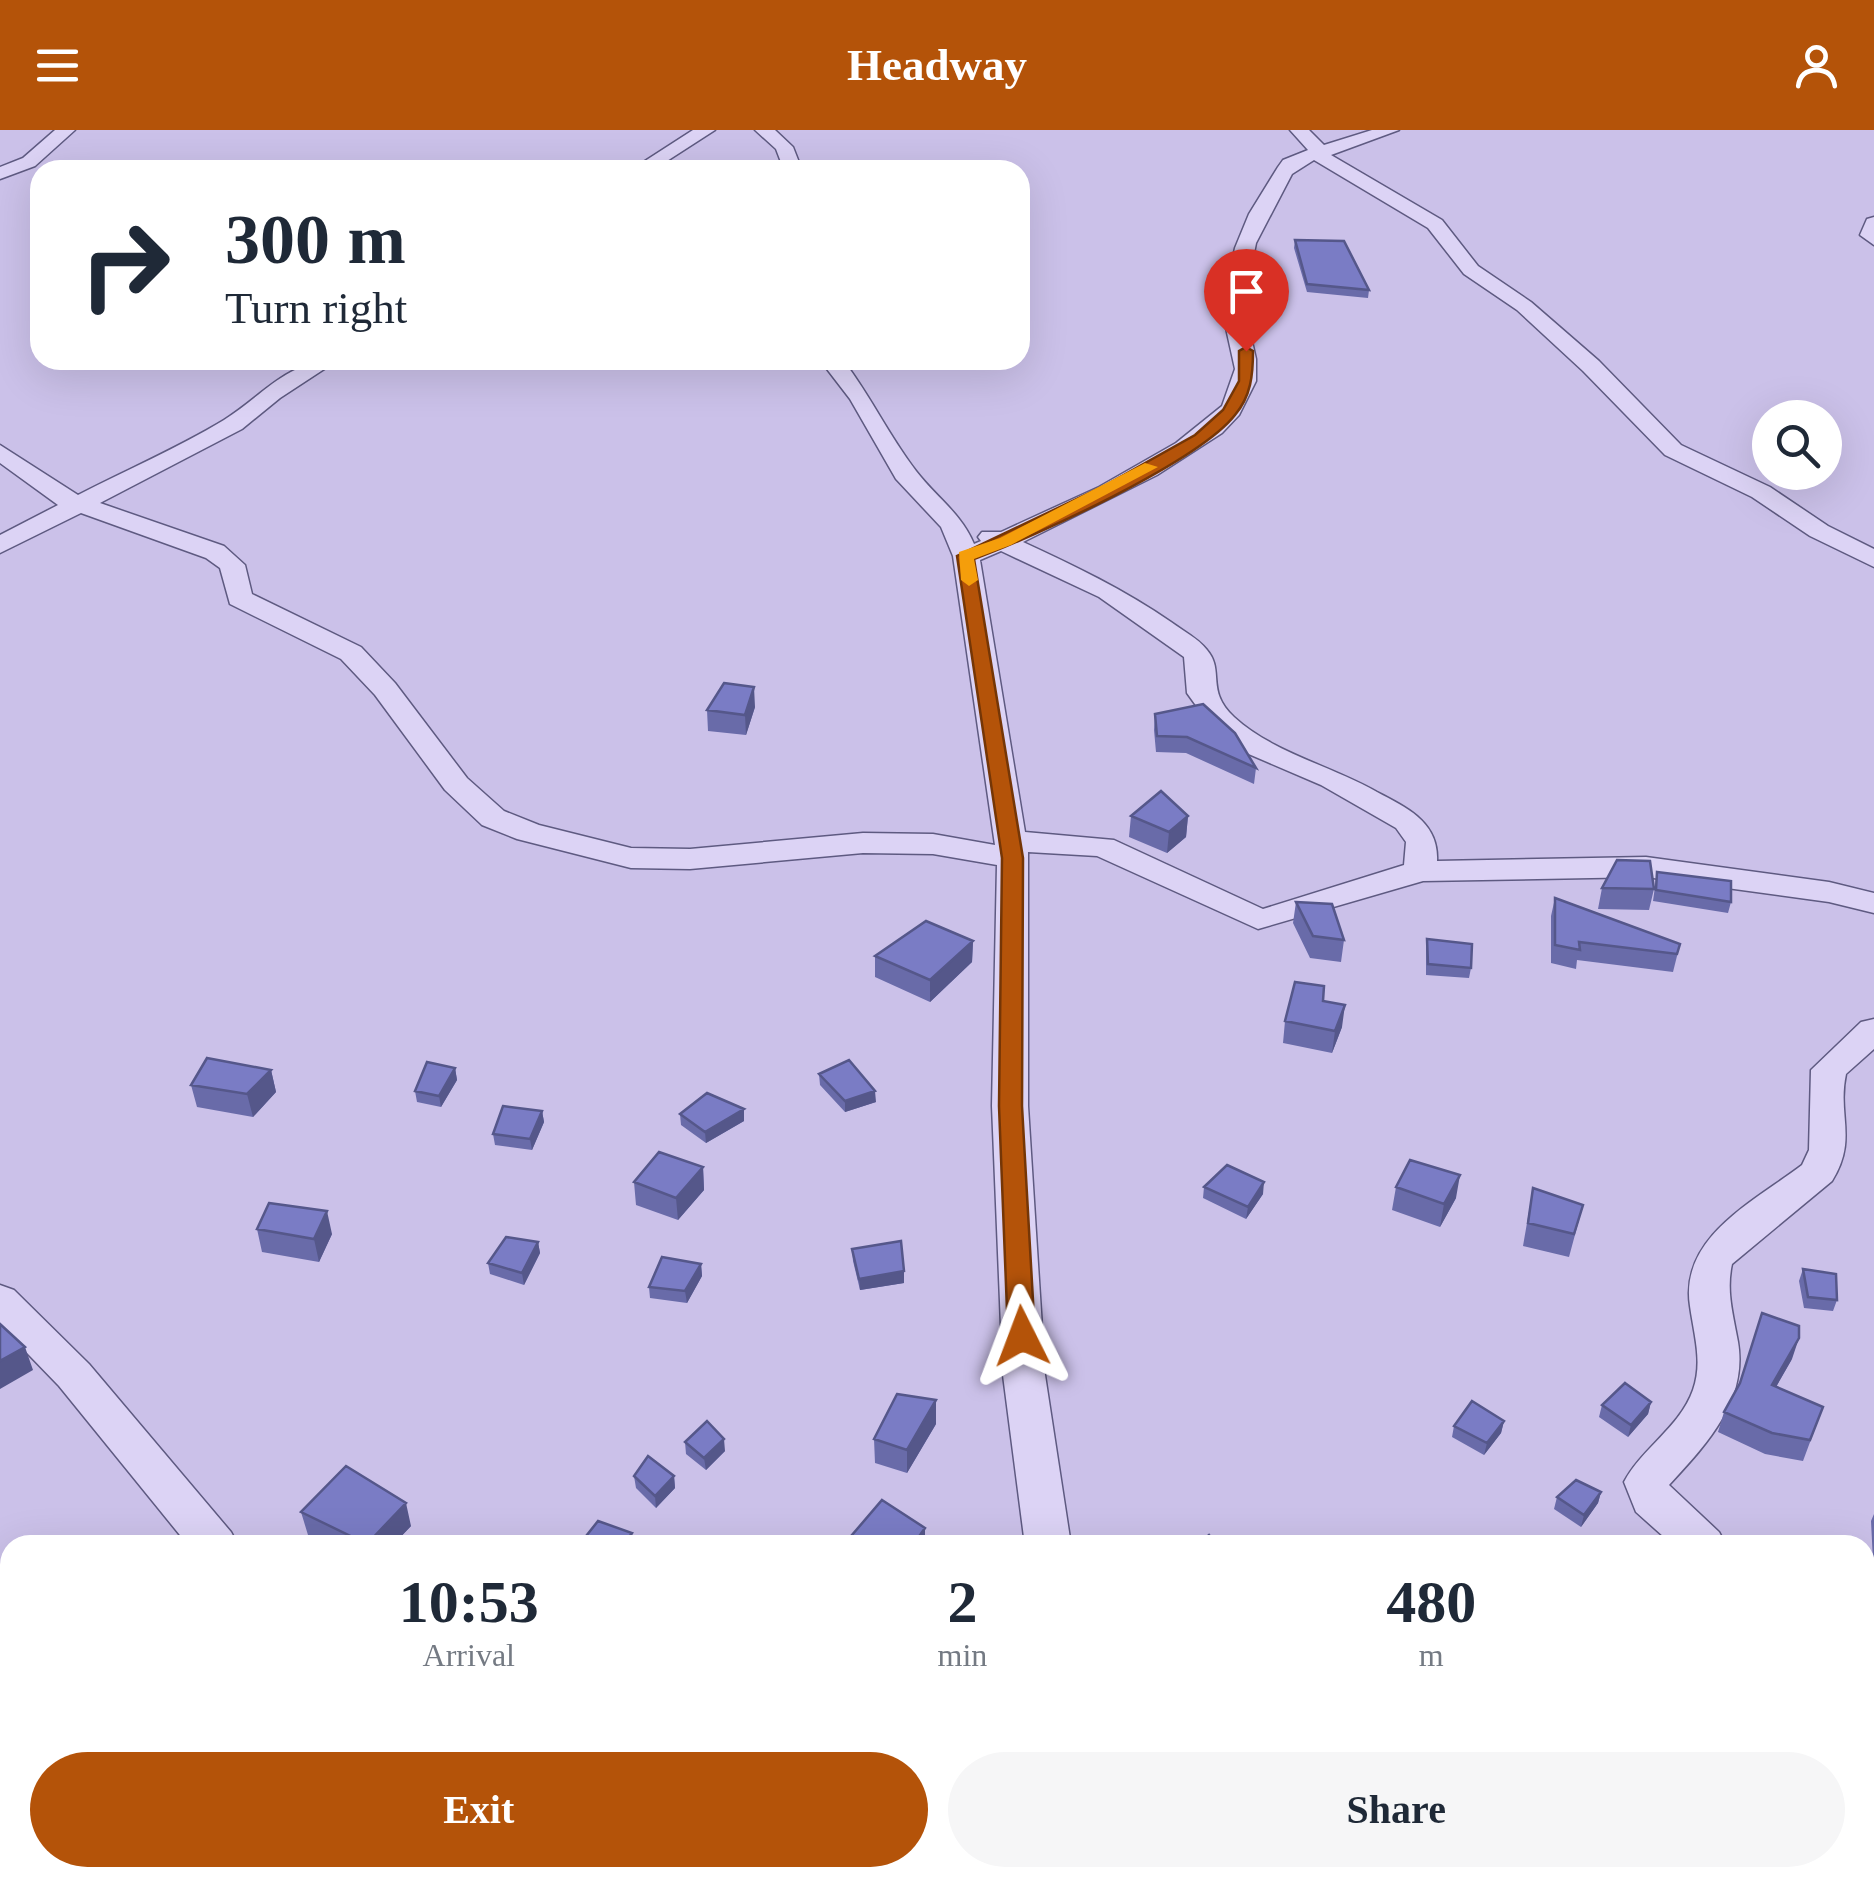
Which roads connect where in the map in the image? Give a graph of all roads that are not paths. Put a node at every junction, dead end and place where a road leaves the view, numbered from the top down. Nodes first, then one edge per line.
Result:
1 (66, 130) edge
2 (706, 130) edge
3 (764, 130) edge
4 (1299, 130) edge
5 (1390, 130) edge
6 (1318, 155) junction
7 (32, 160) edge
8 (656, 160) edge
9 (789, 160) edge
10 (30, 162) edge
11 (0, 173) edge
12 (1874, 223) edge
13 (1874, 239) edge
14 (310, 370) edge
15 (838, 370) edge
16 (0, 452) edge
17 (78, 504) junction
18 (959, 540) junction
19 (1006, 541) junction
20 (0, 545) edge
21 (1874, 560) edge
22 (1011, 849) junction
23 (1420, 870) junction
24 (1874, 902) edge
25 (1874, 1030) edge
26 (0, 1300) edge
27 (207, 1535) edge
28 (1047, 1535) edge
29 (1692, 1535) edge

1 - 7 street
2 - 8 street
3 - 9 street
4 - 6 street
5 - 6 street
6 - 19 street
6 - 21 street
10 - 11 street
12 - 13 street
14 - 17 street
15 - 18 street
16 - 17 street
17 - 20 street
17 - 22 street
18 - 19 street
18 - 22 street
19 - 23 street
22 - 23 street
22 - 28 street
23 - 24 street
25 - 29 street
26 - 27 street

